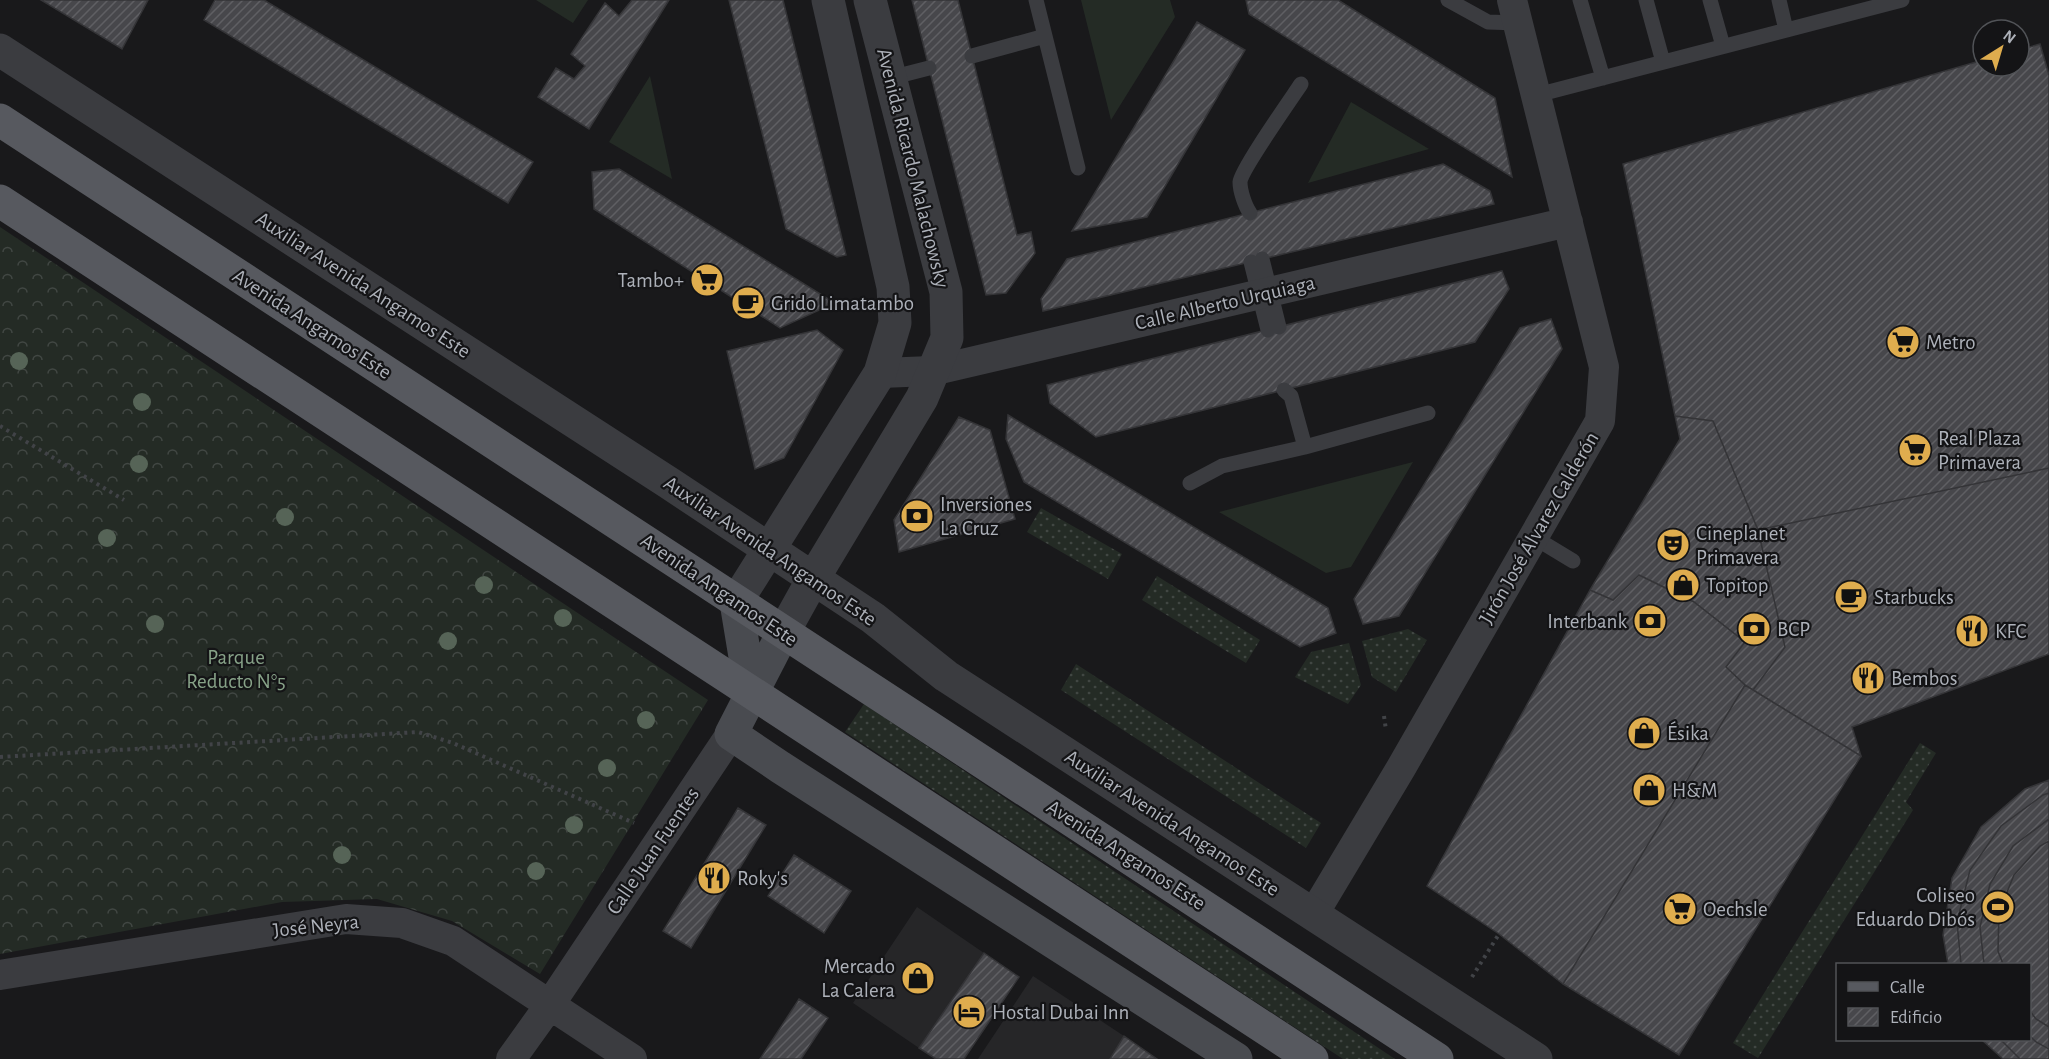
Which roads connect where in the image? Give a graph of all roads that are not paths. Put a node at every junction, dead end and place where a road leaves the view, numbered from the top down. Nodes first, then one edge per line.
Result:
1 (828, 0) edge
2 (870, 0) edge
3 (1036, 0) edge
4 (1448, 0) edge
5 (1580, 0) edge
6 (1646, 0) edge
7 (1710, 0) edge
8 (1779, 0) edge
9 (1902, 0) edge
10 (1879, 3) edge
11 (1515, 11) edge
12 (1786, 30) junction
13 (1045, 36) junction
14 (1723, 46) junction
15 (0, 50) edge
16 (972, 56) dead end
17 (1663, 62) junction
18 (929, 68) dead end
19 (890, 78) junction
20 (1603, 78) junction
21 (1301, 84) dead end
22 (1537, 95) junction
23 (2, 120) edge
24 (1078, 168) dead end
25 (0, 201) edge
26 (1246, 212) dead end
27 (1568, 222) junction
28 (1256, 260) dead end
29 (1265, 294) junction
30 (1273, 328) dead end
31 (932, 371) junction
32 (880, 373) junction
33 (1290, 391) dead end
34 (1428, 413) dead end
35 (1305, 447) junction
36 (1190, 483) dead end
37 (1535, 538) junction
38 (769, 550) junction
39 (1573, 561) dead end
40 (813, 579) junction
41 (736, 602) junction
42 (783, 633) junction
43 (751, 693) junction
44 (732, 734) junction
45 (1313, 915) junction
46 (0, 975) edge
47 (549, 1006) junction
48 (1292, 1054) edge
49 (511, 1059) edge
50 (632, 1059) edge
51 (1236, 1059) edge
52 (1437, 1059) edge
53 (1536, 1059) edge

1 - 32 street, Avenida Ricardo Malachowsky
2 - 19 street, Avenida Ricardo Malachowsky
3 - 13 lane
4 - 11 lane
5 - 20 lane
6 - 17 lane
7 - 14 lane
8 - 12 lane
9 - 10 lane
10 - 12 lane
11 - 22 street, Jirón José Álvarez Calderón
12 - 14 lane
13 - 16 lane
13 - 24 lane
14 - 17 lane
15 - 38 street, Auxiliar Avenida Angamos Este
17 - 20 lane
18 - 19 lane
19 - 31 street, Avenida Ricardo Malachowsky
20 - 22 lane
21 - 26 lane
22 - 27 street, Jirón José Álvarez Calderón
23 - 41 main road, Avenida Angamos Este
25 - 43 main road
27 - 29 street, Calle Alberto Urquiaga
27 - 37 street, Jirón José Álvarez Calderón
28 - 29 lane
29 - 30 lane
29 - 31 street, Calle Alberto Urquiaga
31 - 32 street, Calle Alberto Urquiaga
31 - 40 street, Avenida Ricardo Malachowsky
32 - 38 street, Avenida Ricardo Malachowsky
33 - 35 lane
34 - 35 lane
35 - 36 lane
37 - 39 lane
37 - 45 street, Jirón José Álvarez Calderón
38 - 40 street, Auxiliar Avenida Angamos Este
38 - 41 street, Avenida Ricardo Malachowsky
40 - 42 street, Avenida Ricardo Malachowsky
40 - 45 street, Auxiliar Avenida Angamos Este
41 - 42 main road, Avenida Angamos Este
41 - 43 main road
42 - 43 main road, Avenida Ricardo Malachowsky
42 - 52 main road, Avenida Angamos Este
43 - 44 main road, Calle Juan Fuentes
43 - 48 main road
44 - 47 street, Calle Juan Fuentes
44 - 51 main road
45 - 53 street, Auxiliar Avenida Angamos Este
46 - 47 street, José Neyra
47 - 49 street, Calle Juan Fuentes
47 - 50 street, José Neyra

